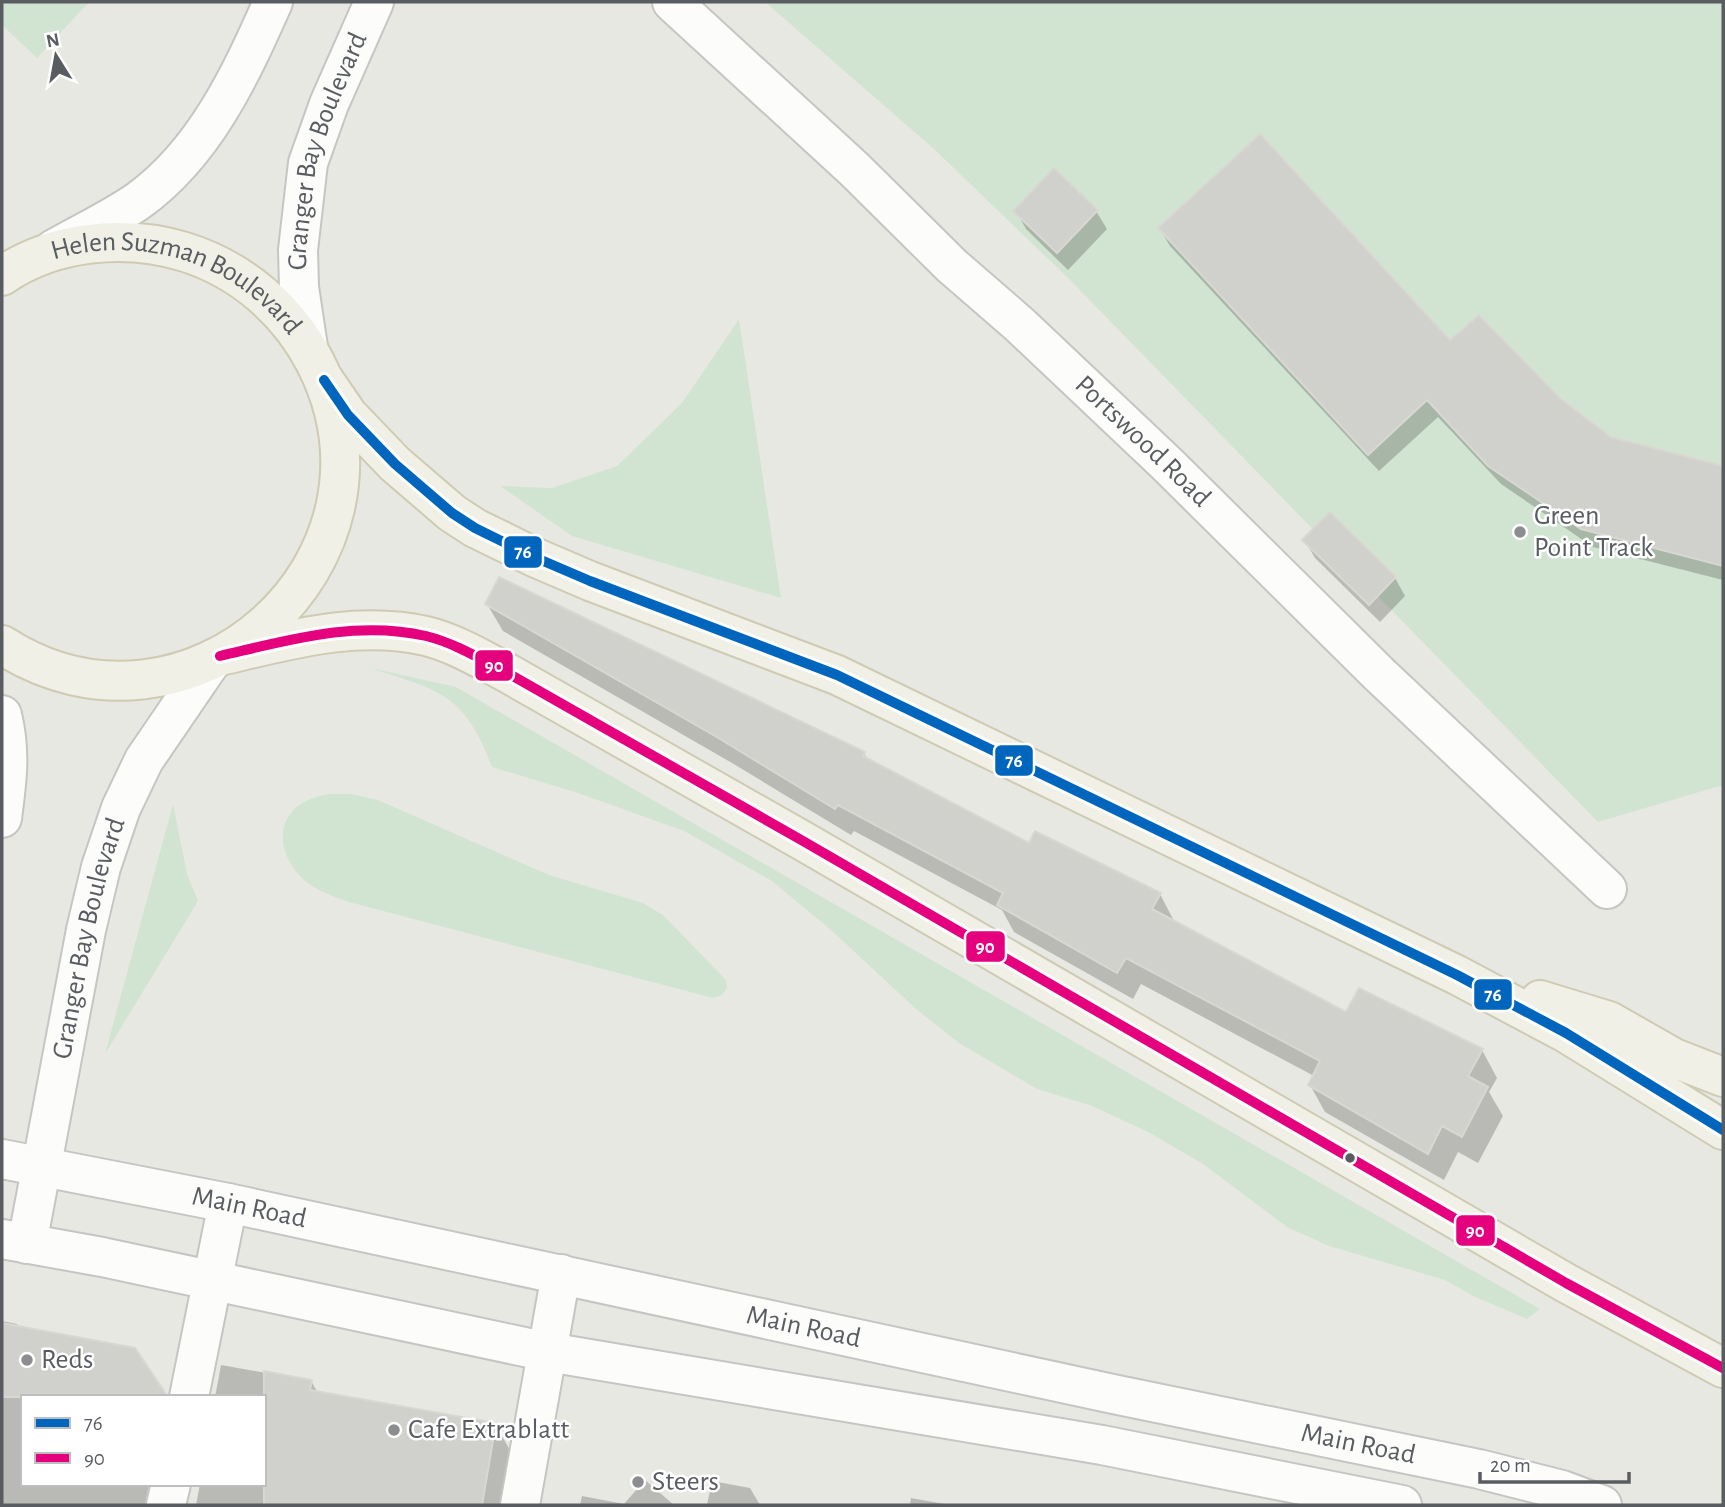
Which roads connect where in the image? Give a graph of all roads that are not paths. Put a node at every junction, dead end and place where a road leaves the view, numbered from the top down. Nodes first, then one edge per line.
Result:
1 (273, 2) edge
2 (374, 2) edge
3 (672, 2) edge
4 (43, 255) junction
5 (2, 276) edge
6 (308, 346) junction
7 (324, 380) junction
8 (2, 645) edge
9 (217, 657) junction
10 (2, 715) edge
11 (2, 818) edge
12 (1607, 889) dead end
13 (1457, 975) junction
14 (1723, 1077) edge
15 (1723, 1130) edge
16 (2, 1159) edge
17 (41, 1167) junction
18 (228, 1203) junction
19 (14, 1242) edge
20 (561, 1274) junction
21 (212, 1280) junction
22 (548, 1352) junction
23 (1723, 1368) edge
24 (1113, 1394) junction
25 (188, 1395) edge
26 (1102, 1446) junction
27 (171, 1486) edge
28 (166, 1505) edge
29 (520, 1505) edge
30 (1402, 1505) edge
31 (1602, 1505) edge

1 - 4 street
2 - 6 street, Granger Bay Boulevard
3 - 12 street, Portswood Road
4 - 5 main road, Helen Suzman Boulevard
4 - 6 main road, Helen Suzman Boulevard
6 - 7 main road, Helen Suzman Boulevard
7 - 9 main road, Helen Suzman Boulevard
7 - 13 main road, Helen Suzman Boulevard
8 - 9 main road, Helen Suzman Boulevard
9 - 17 street, Granger Bay Boulevard
9 - 23 main road, Helen Suzman Boulevard
10 - 11 street
13 - 14 main road
13 - 15 main road, Helen Suzman Boulevard
16 - 17 street, Main Road
17 - 18 street, Main Road
17 - 19 street, Granger Bay Boulevard
18 - 20 street, Main Road
18 - 21 street
19 - 21 street, Main Road
20 - 22 street
20 - 24 street, Main Road
21 - 22 street, Main Road
21 - 25 street
22 - 26 street, Main Road
22 - 29 street
24 - 26 street
24 - 31 street, Main Road
26 - 30 street, Main Road
27 - 28 street

